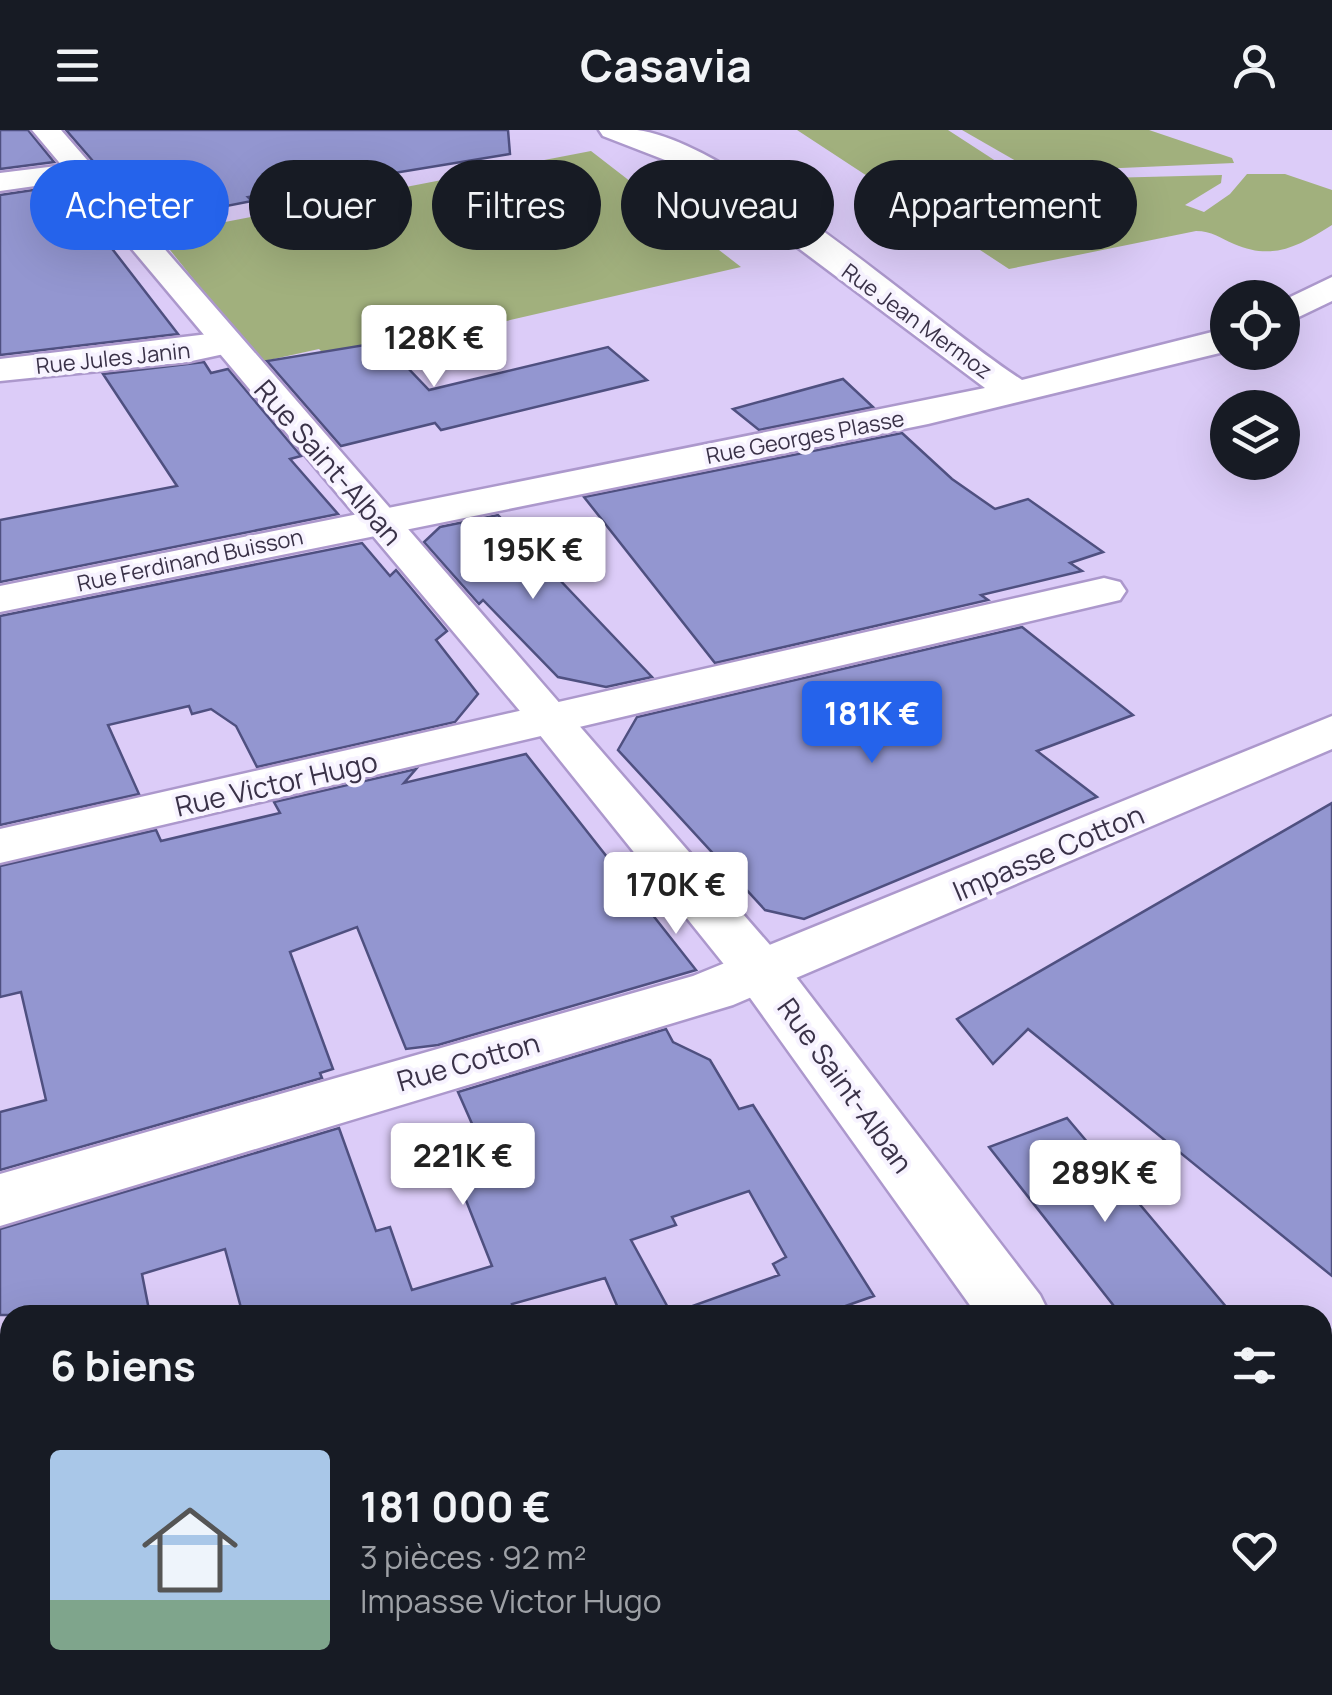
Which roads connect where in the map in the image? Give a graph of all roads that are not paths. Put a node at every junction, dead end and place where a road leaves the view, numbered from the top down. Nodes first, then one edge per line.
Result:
1 (46, 130) edge
2 (613, 130) edge
3 (71, 160) edge
4 (30, 178) edge
5 (0, 182) edge
6 (147, 250) edge
7 (1332, 287) edge
8 (1300, 304) edge
9 (225, 343) junction
10 (1210, 345) edge
11 (0, 370) edge
12 (1016, 392) junction
13 (379, 520) junction
14 (1104, 591) dead end
15 (0, 599) edge
16 (552, 720) junction
17 (1332, 731) edge
18 (0, 846) edge
19 (763, 974) junction
20 (0, 1200) edge
21 (1009, 1305) edge

1 - 3 street, Rue Saint-Alban
2 - 12 street, Rue Jean Mermoz
4 - 5 street
6 - 9 street, Rue Saint-Alban
7 - 8 street
9 - 11 street, Rue Jules Janin
9 - 13 street, Rue Saint-Alban
10 - 12 street, Rue Georges Plasse
12 - 13 street, Rue Georges Plasse
13 - 15 street, Rue Ferdinand Buisson
13 - 16 street, Rue Saint-Alban
14 - 16 street, Rue Victor Hugo
16 - 18 street, Rue Victor Hugo
16 - 19 street, Rue Saint-Alban
17 - 19 street, Impasse Cotton
19 - 20 street, Rue Cotton
19 - 21 street, Rue Saint-Alban

